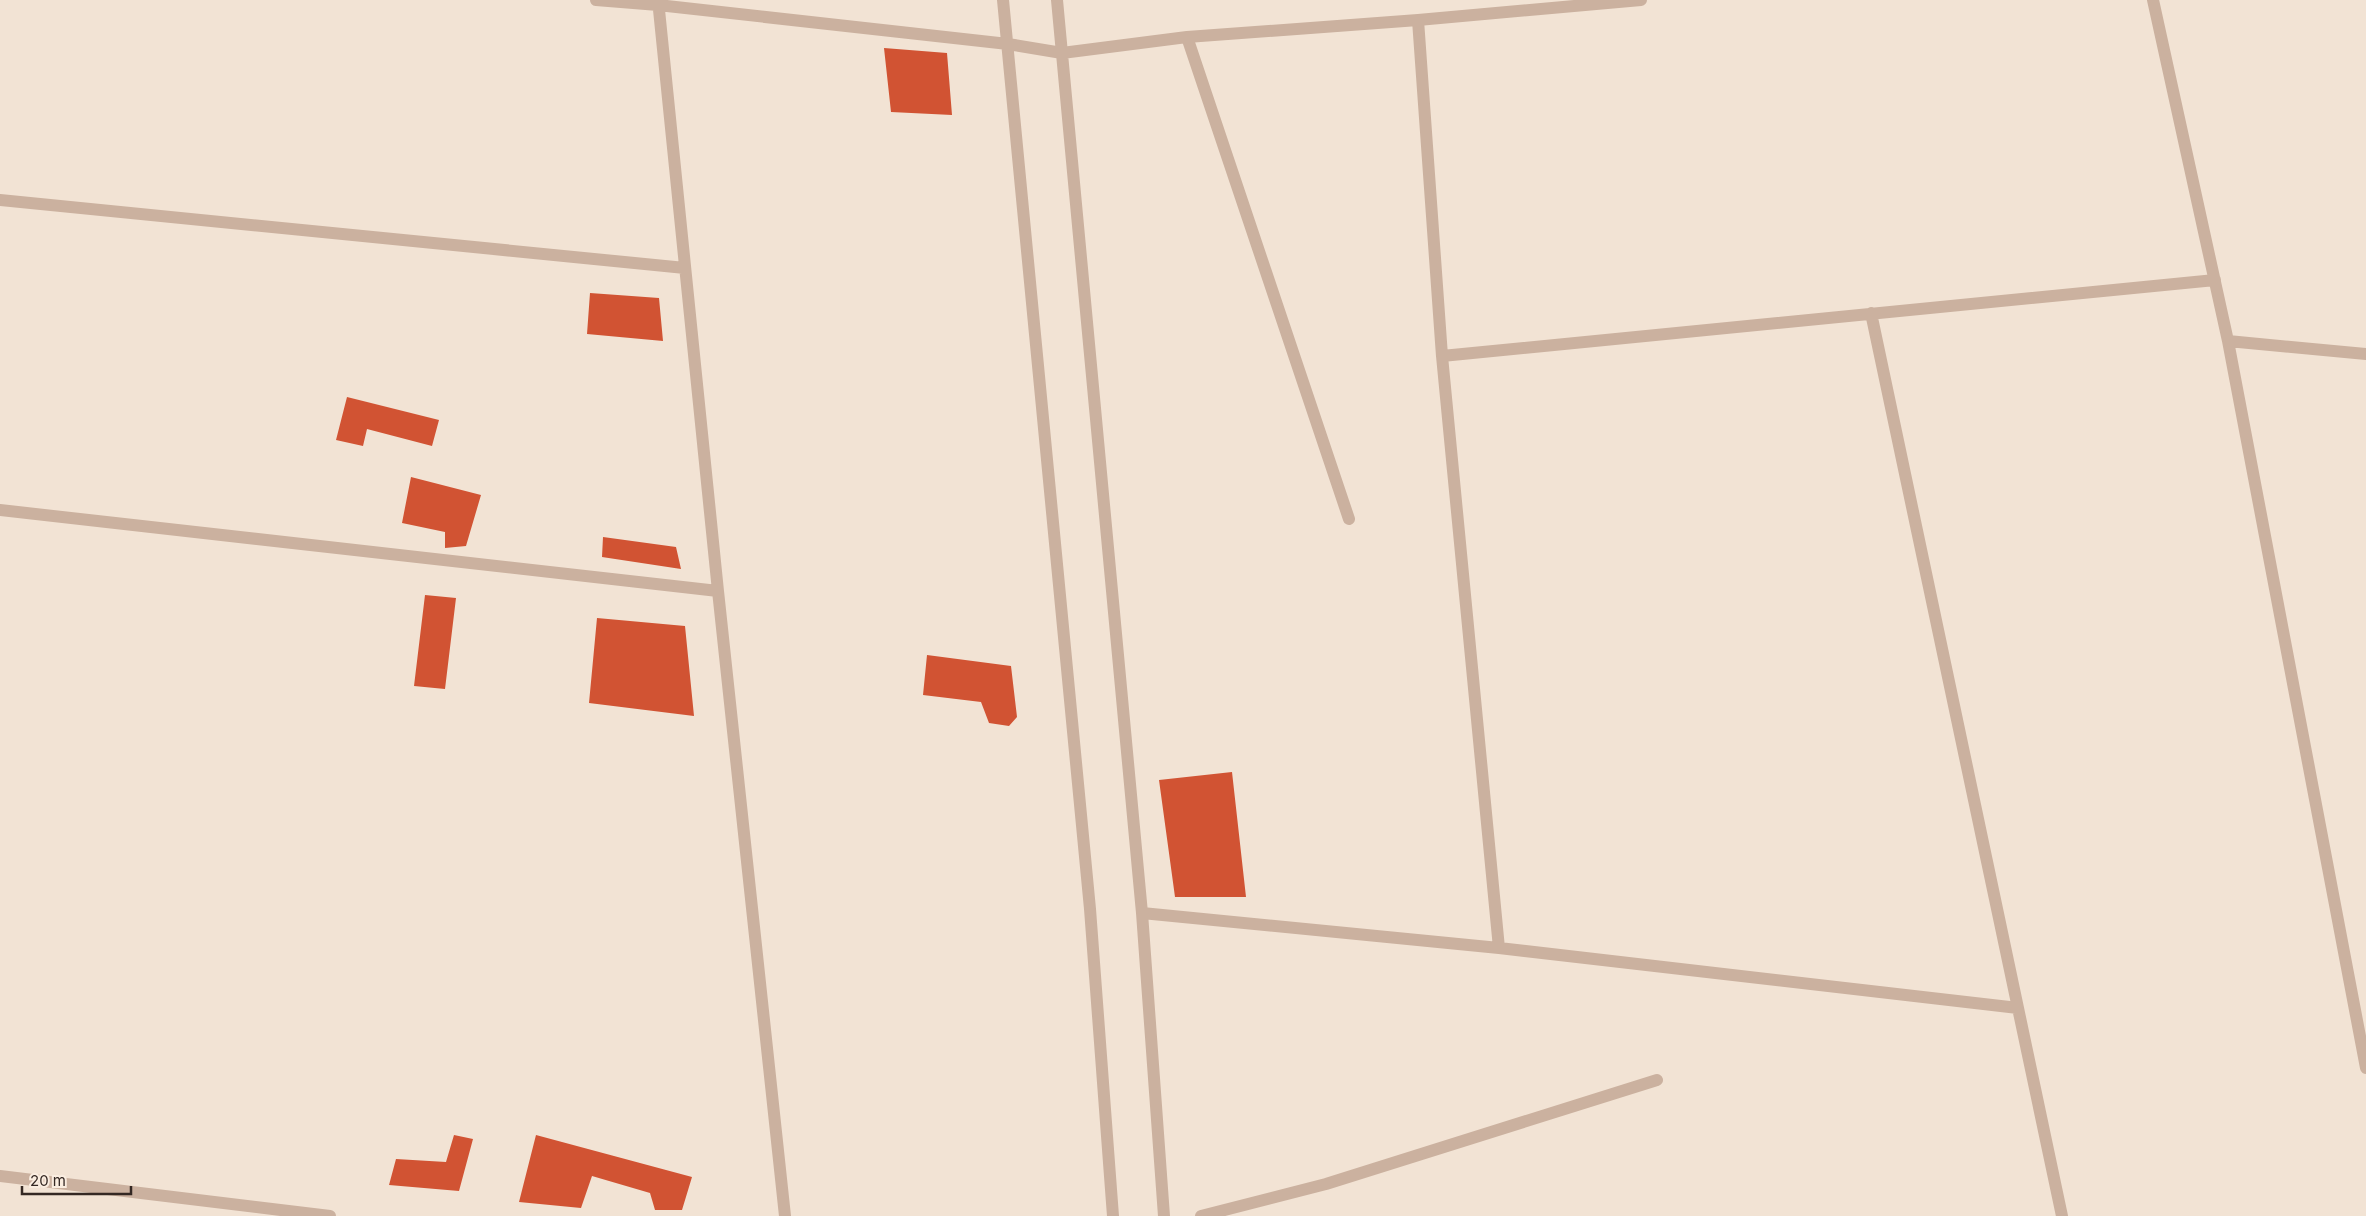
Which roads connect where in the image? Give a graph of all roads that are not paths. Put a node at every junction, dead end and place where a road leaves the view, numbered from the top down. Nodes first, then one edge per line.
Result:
1 (596, 0) edge
2 (1003, 0) edge
3 (1057, 0) edge
4 (1641, 0) edge
5 (2153, 0) edge
6 (658, 2) edge
7 (1418, 20) junction
8 (1187, 36) junction
9 (1008, 44) junction
10 (1062, 53) junction
11 (0, 200) edge
12 (685, 268) junction
13 (2216, 280) junction
14 (1871, 314) junction
15 (2228, 340) junction
16 (2366, 354) edge
17 (1442, 356) junction
18 (0, 510) edge
19 (1348, 519) dead end
20 (718, 591) junction
21 (1142, 912) junction
22 (1499, 948) junction
23 (2018, 1008) junction
24 (2366, 1068) edge
25 (1657, 1080) dead end
26 (0, 1176) edge
27 (330, 1216) edge
28 (785, 1216) edge
29 (1113, 1216) edge
30 (1164, 1216) edge
31 (1201, 1216) edge
32 (2062, 1216) edge

1 - 6 street
2 - 9 street
3 - 10 street
4 - 7 street
5 - 13 street
6 - 9 street
6 - 12 street
7 - 8 street
7 - 17 street
8 - 10 street
8 - 19 street
9 - 10 street
9 - 29 street
10 - 21 street
11 - 12 street
12 - 20 street
13 - 14 street
13 - 15 street
14 - 17 street
14 - 23 street
15 - 16 street
15 - 24 street
17 - 22 street
18 - 20 street
20 - 28 street
21 - 22 street
21 - 30 street
22 - 23 street
23 - 32 street
25 - 31 street
26 - 27 street

